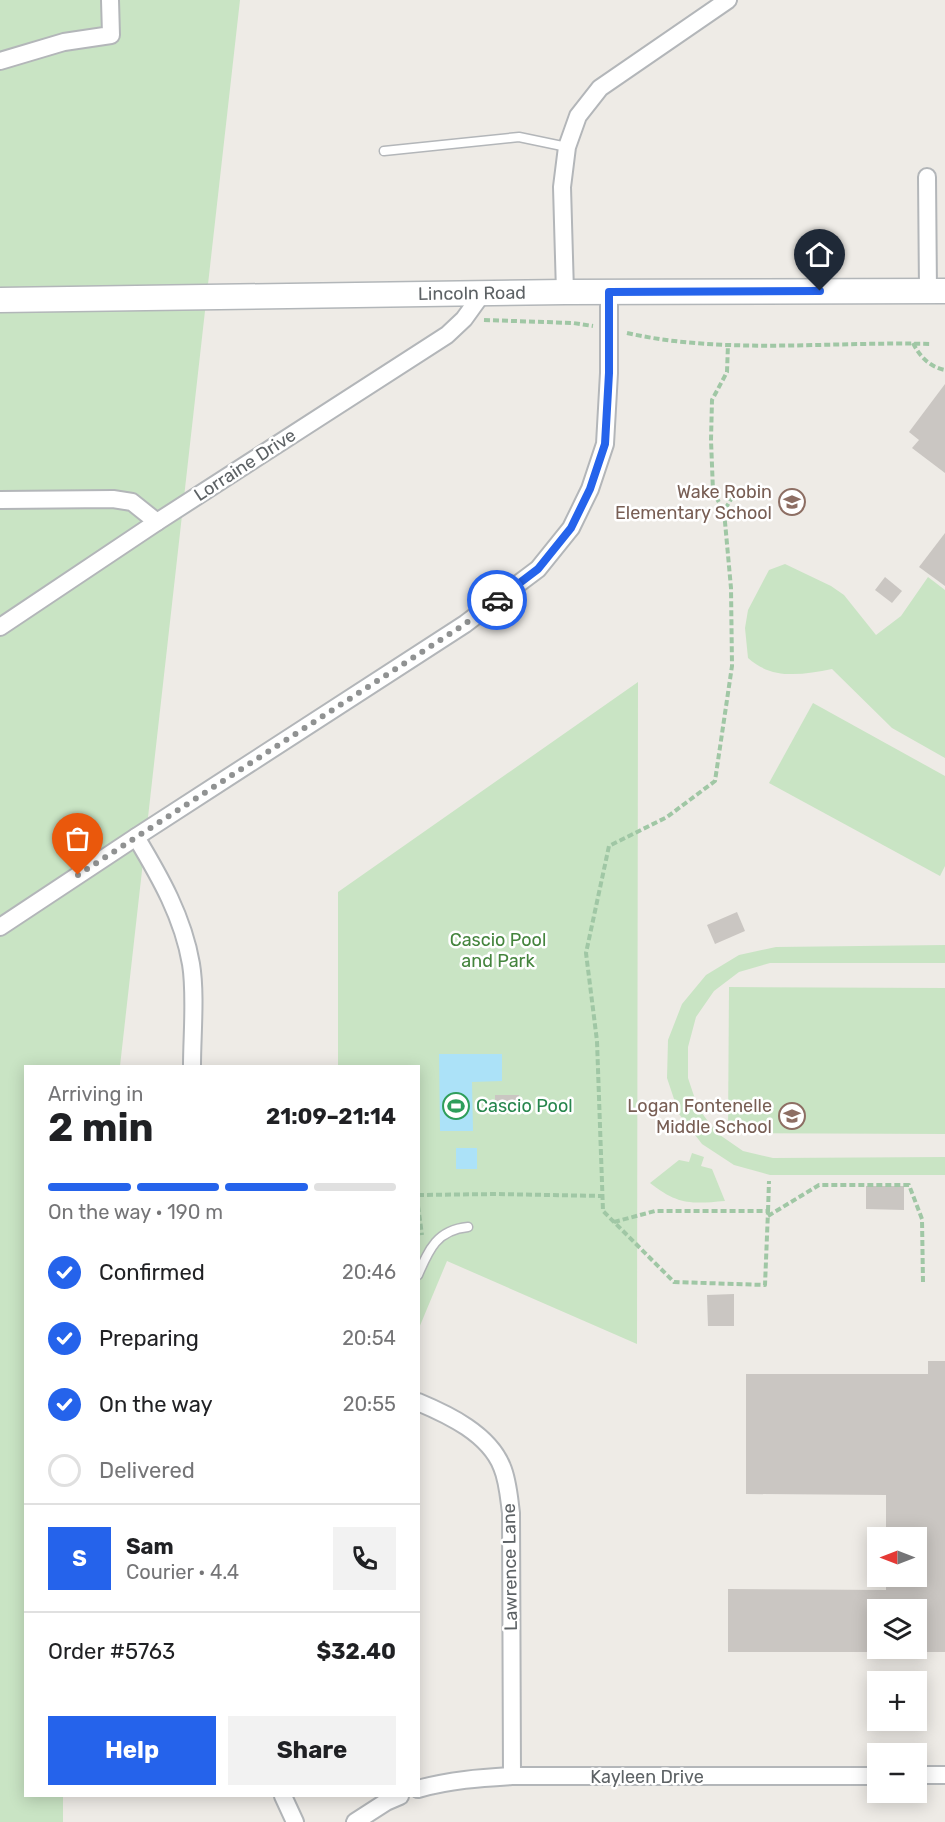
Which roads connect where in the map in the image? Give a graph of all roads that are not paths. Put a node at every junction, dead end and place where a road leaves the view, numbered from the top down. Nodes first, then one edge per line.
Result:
1 (110, 0) edge
2 (728, 0) edge
3 (0, 61) edge
4 (567, 147) junction
5 (384, 152) dead end
6 (927, 177) dead end
7 (936, 291) edge
8 (565, 292) junction
9 (609, 292) junction
10 (482, 294) junction
11 (0, 300) edge
12 (0, 500) edge
13 (157, 522) junction
14 (0, 627) edge
15 (136, 837) junction
16 (0, 927) edge
17 (192, 1065) edge
18 (468, 1227) dead end
19 (420, 1271) edge
20 (420, 1403) edge
21 (927, 1775) edge
22 (945, 1775) edge
23 (512, 1776) junction
24 (867, 1776) edge
25 (420, 1788) edge
26 (283, 1797) edge
27 (398, 1797) edge
28 (295, 1822) edge
29 (355, 1822) edge

1 - 3 street
2 - 4 street
4 - 5 lane
4 - 8 street
6 - 7 street
7 - 9 main road, Lincoln Road
8 - 9 main road, Lincoln Road
8 - 10 main road, Lincoln Road
9 - 15 street
10 - 11 main road, Lincoln Road
10 - 13 street, Lorraine Drive
12 - 13 street
13 - 14 street, Lorraine Drive
15 - 16 street
15 - 17 street
18 - 19 lane
20 - 23 street, Lawrence Lane
21 - 22 street
23 - 24 street, Kayleen Drive
23 - 25 street, Kayleen Drive
26 - 28 street
27 - 29 street

